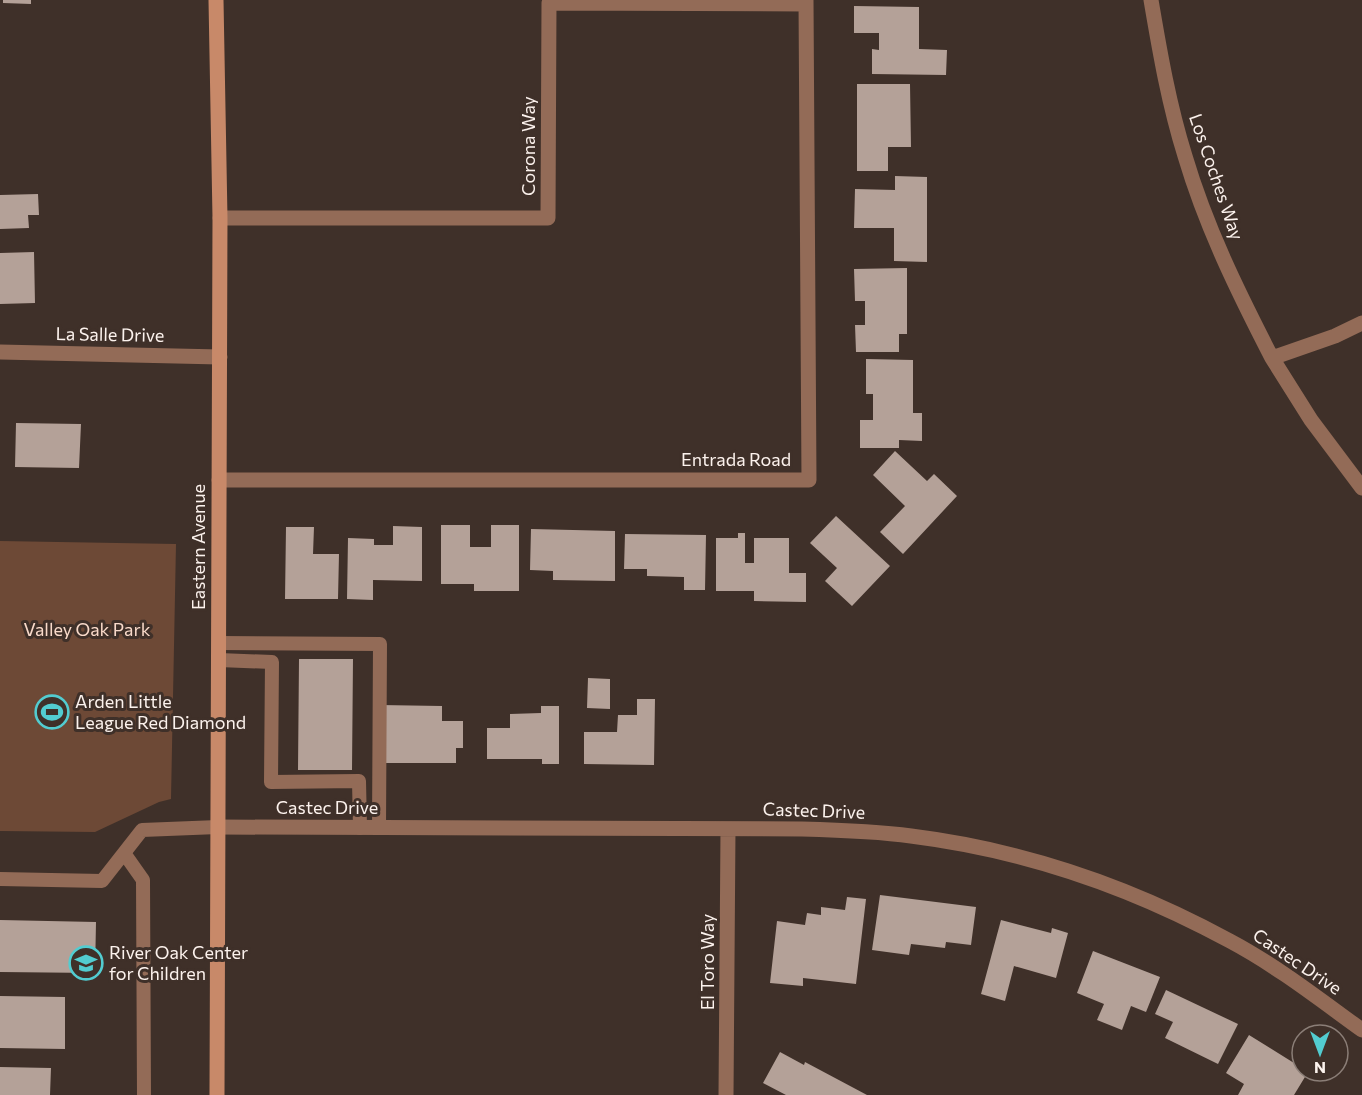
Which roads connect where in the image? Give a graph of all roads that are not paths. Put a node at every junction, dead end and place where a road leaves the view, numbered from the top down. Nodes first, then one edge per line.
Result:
1 (216, 0) edge
2 (1151, 0) edge
3 (806, 2) edge
4 (220, 218) junction
5 (1362, 324) edge
6 (0, 352) edge
7 (220, 357) junction
8 (1272, 358) junction
9 (219, 480) junction
10 (1362, 488) edge
11 (219, 643) junction
12 (219, 660) junction
13 (218, 827) junction
14 (360, 828) junction
15 (379, 828) junction
16 (728, 829) junction
17 (124, 853) junction
18 (0, 879) edge
19 (1362, 1030) edge
20 (144, 1095) edge
21 (217, 1095) edge
22 (726, 1095) edge

1 - 4 main road, Eastern Avenue
2 - 8 street, Los Coches Way
3 - 4 street, Corona Way
3 - 9 street, Entrada Road
4 - 7 main road, Eastern Avenue
5 - 8 street
6 - 7 street, La Salle Drive
7 - 9 main road, Eastern Avenue
8 - 10 street, Los Coches Way
9 - 11 main road, Eastern Avenue
11 - 12 main road, Eastern Avenue
11 - 15 lane
12 - 13 main road, Eastern Avenue
12 - 14 lane
13 - 14 street, Castec Drive
13 - 17 lane
13 - 21 main road, Eastern Avenue
14 - 15 street, Castec Drive
15 - 16 street, Castec Drive
16 - 19 street, Castec Drive
16 - 22 street, El Toro Way
17 - 18 lane
17 - 20 lane

